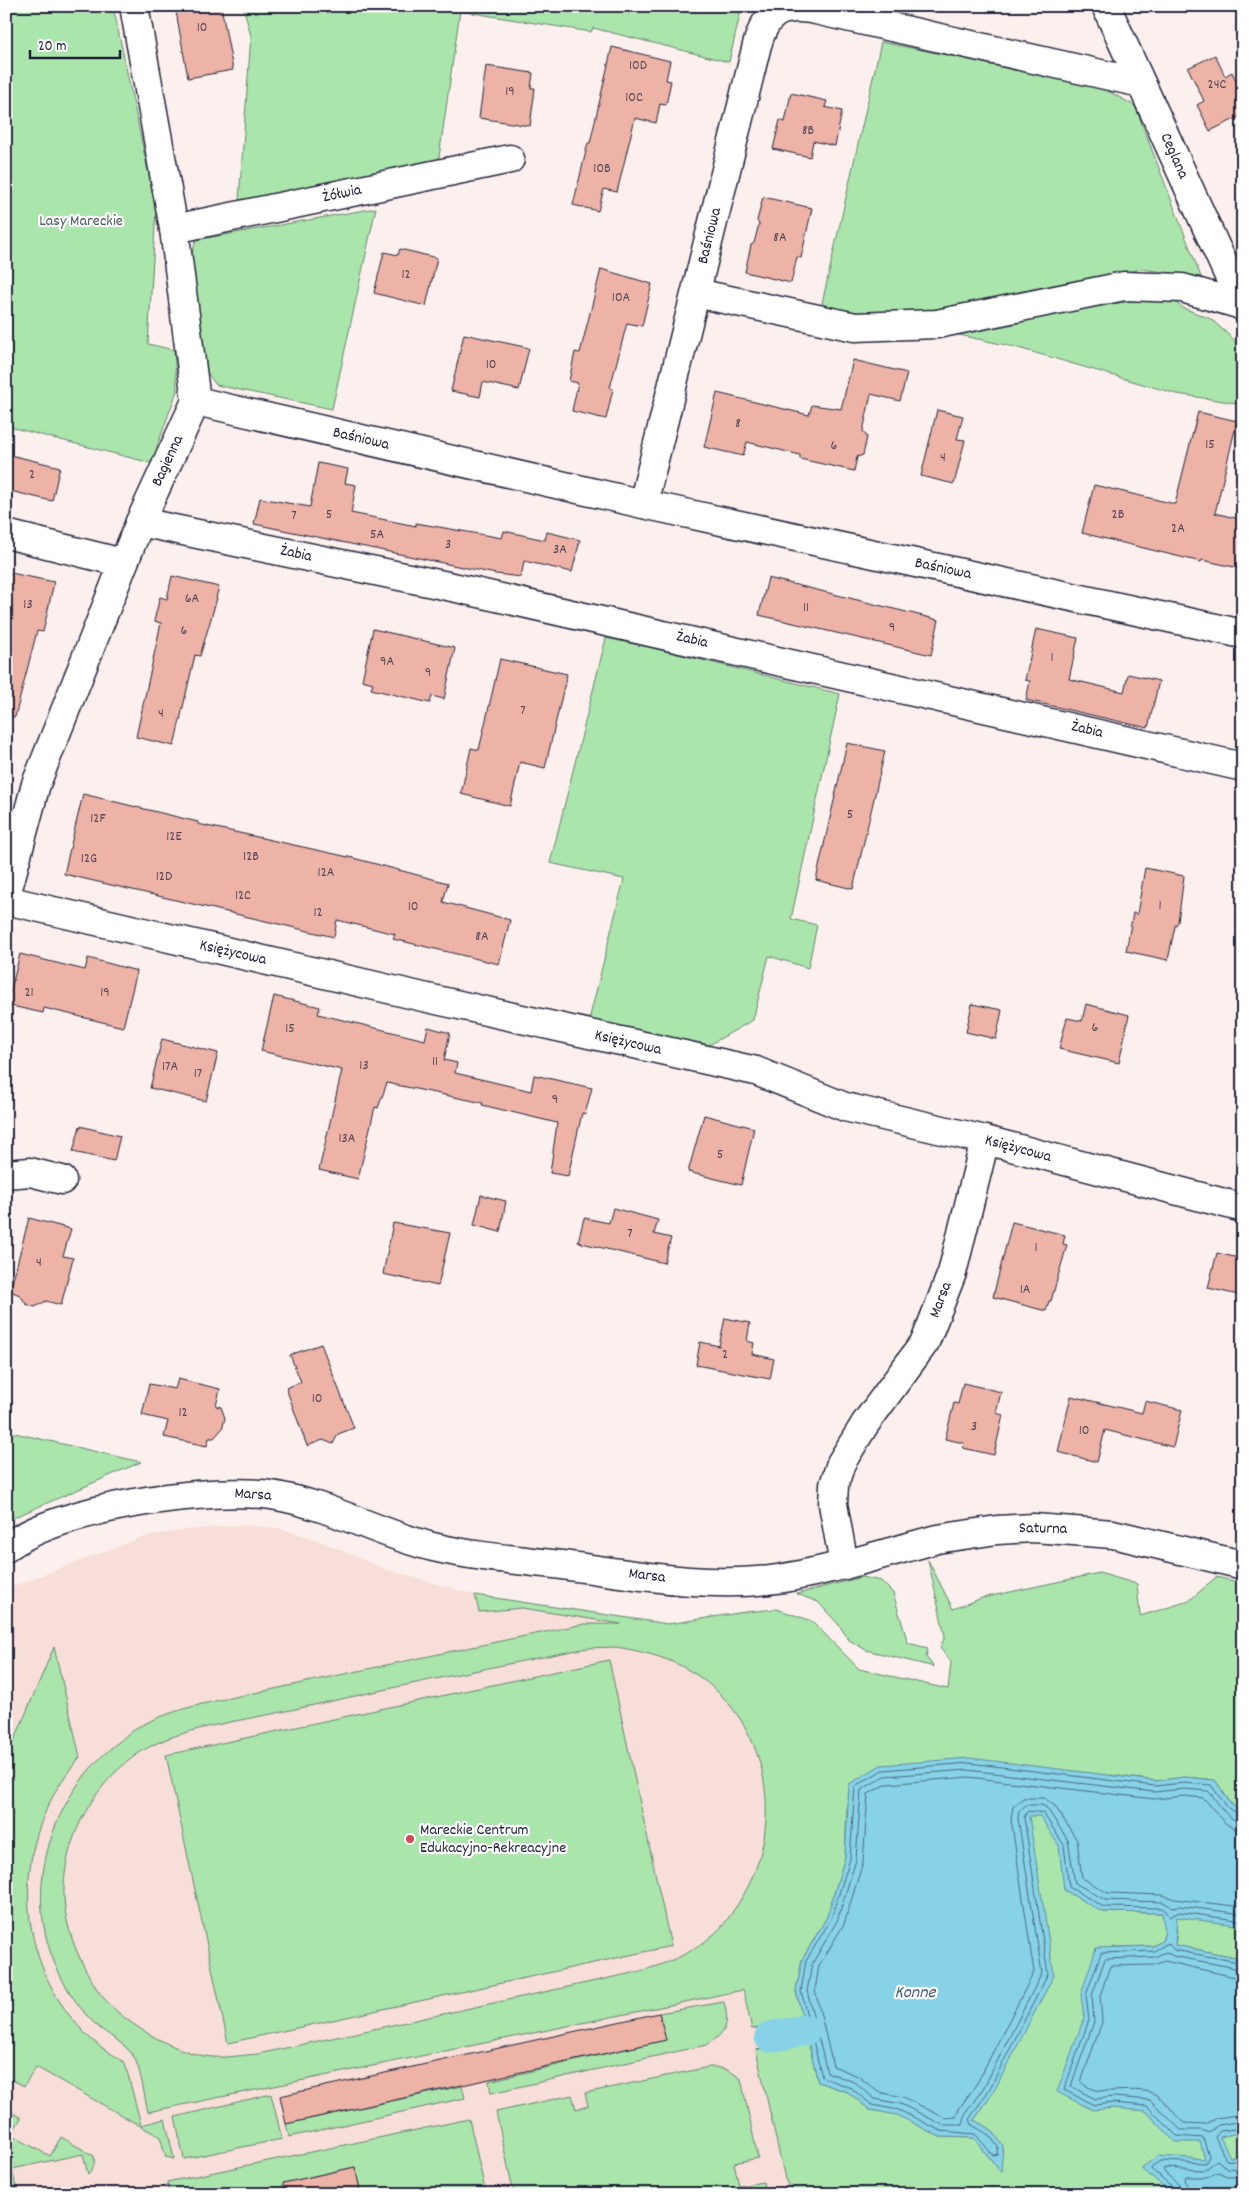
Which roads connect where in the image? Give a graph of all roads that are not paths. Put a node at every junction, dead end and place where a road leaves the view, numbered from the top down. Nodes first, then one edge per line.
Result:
1 (134, 6) edge
2 (1106, 6) edge
3 (1141, 83) junction
4 (510, 159) dead end
5 (174, 229) junction
6 (696, 293) junction
7 (1242, 306) edge
8 (196, 401) junction
9 (642, 504) junction
10 (140, 522) junction
11 (6, 534) edge
12 (123, 563) junction
13 (1243, 634) edge
14 (1243, 767) edge
15 (6, 898) edge
16 (985, 1140) junction
17 (6, 1174) edge
18 (62, 1180) dead end
19 (1243, 1208) edge
20 (8, 1540) edge
21 (844, 1565) junction
22 (1243, 1565) edge

1 - 5 street
2 - 3 street, Ceglana
3 - 6 street, Baśniowa
3 - 7 street, Ceglana
4 - 5 street, Żółwia
5 - 8 street
6 - 7 street
6 - 9 street, Baśniowa
8 - 9 street, Baśniowa
8 - 10 street, Bagienna
9 - 13 street, Baśniowa
10 - 12 street, Bagienna
10 - 14 street, Żabia
11 - 12 street
12 - 15 street, Bagienna
15 - 16 street, Księżycowa
16 - 19 street, Księżycowa
16 - 21 street, Marsa
17 - 18 street
20 - 21 street, Marsa
21 - 22 street, Saturna

